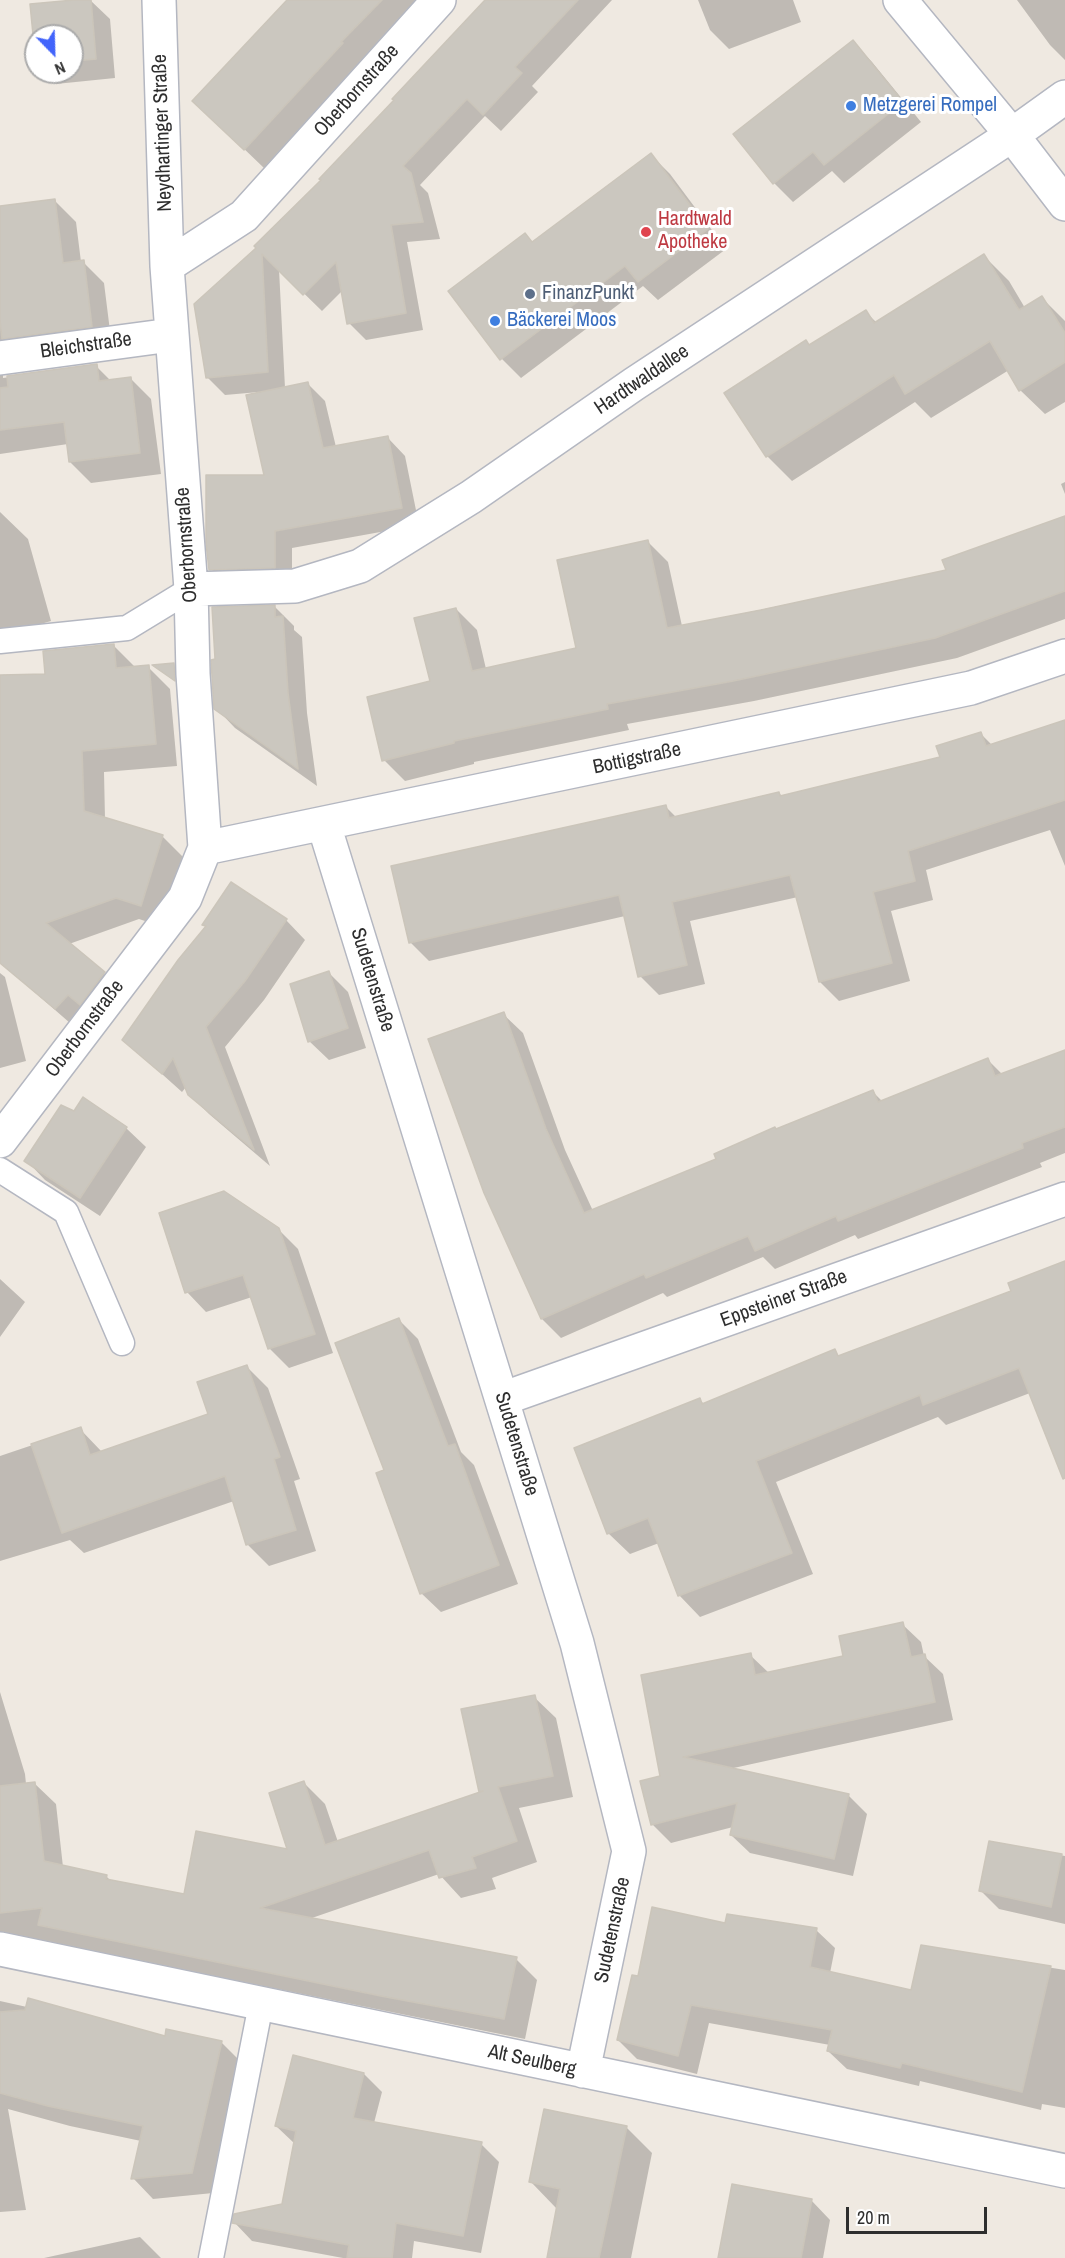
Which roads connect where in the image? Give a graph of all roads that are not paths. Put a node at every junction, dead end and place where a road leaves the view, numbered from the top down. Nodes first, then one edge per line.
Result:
1 (159, 0) edge
2 (440, 0) edge
3 (900, 0) edge
4 (1065, 97) edge
5 (1012, 135) junction
6 (1065, 204) edge
7 (167, 266) junction
8 (171, 335) junction
9 (0, 358) edge
10 (191, 589) junction
11 (0, 641) edge
12 (1065, 656) edge
13 (324, 825) junction
14 (205, 848) junction
15 (0, 1141) edge
16 (0, 1170) edge
17 (1065, 1199) edge
18 (122, 1343) dead end
19 (502, 1399) junction
20 (0, 1949) edge
21 (261, 2004) junction
22 (583, 2071) junction
23 (1065, 2171) edge
24 (211, 2258) edge

1 - 7 street, Neydhartinger Straße
2 - 7 street, Oberbornstraße
3 - 5 street
4 - 5 street, Hardtwaldallee
5 - 6 street
5 - 10 street, Hardtwaldallee
7 - 8 street, Oberbornstraße
8 - 9 street, Bleichstraße
8 - 10 street, Oberbornstraße
10 - 11 lane
10 - 14 street, Oberbornstraße
12 - 13 street, Bottigstraße
13 - 14 street, Bottigstraße
13 - 19 street, Sudetenstraße
14 - 15 street, Oberbornstraße
16 - 18 lane
17 - 19 street, Eppsteiner Straße
19 - 22 street, Sudetenstraße
20 - 21 street, Alt Seulberg
21 - 22 street, Alt Seulberg
21 - 24 lane
22 - 23 street, Alt Seulberg

